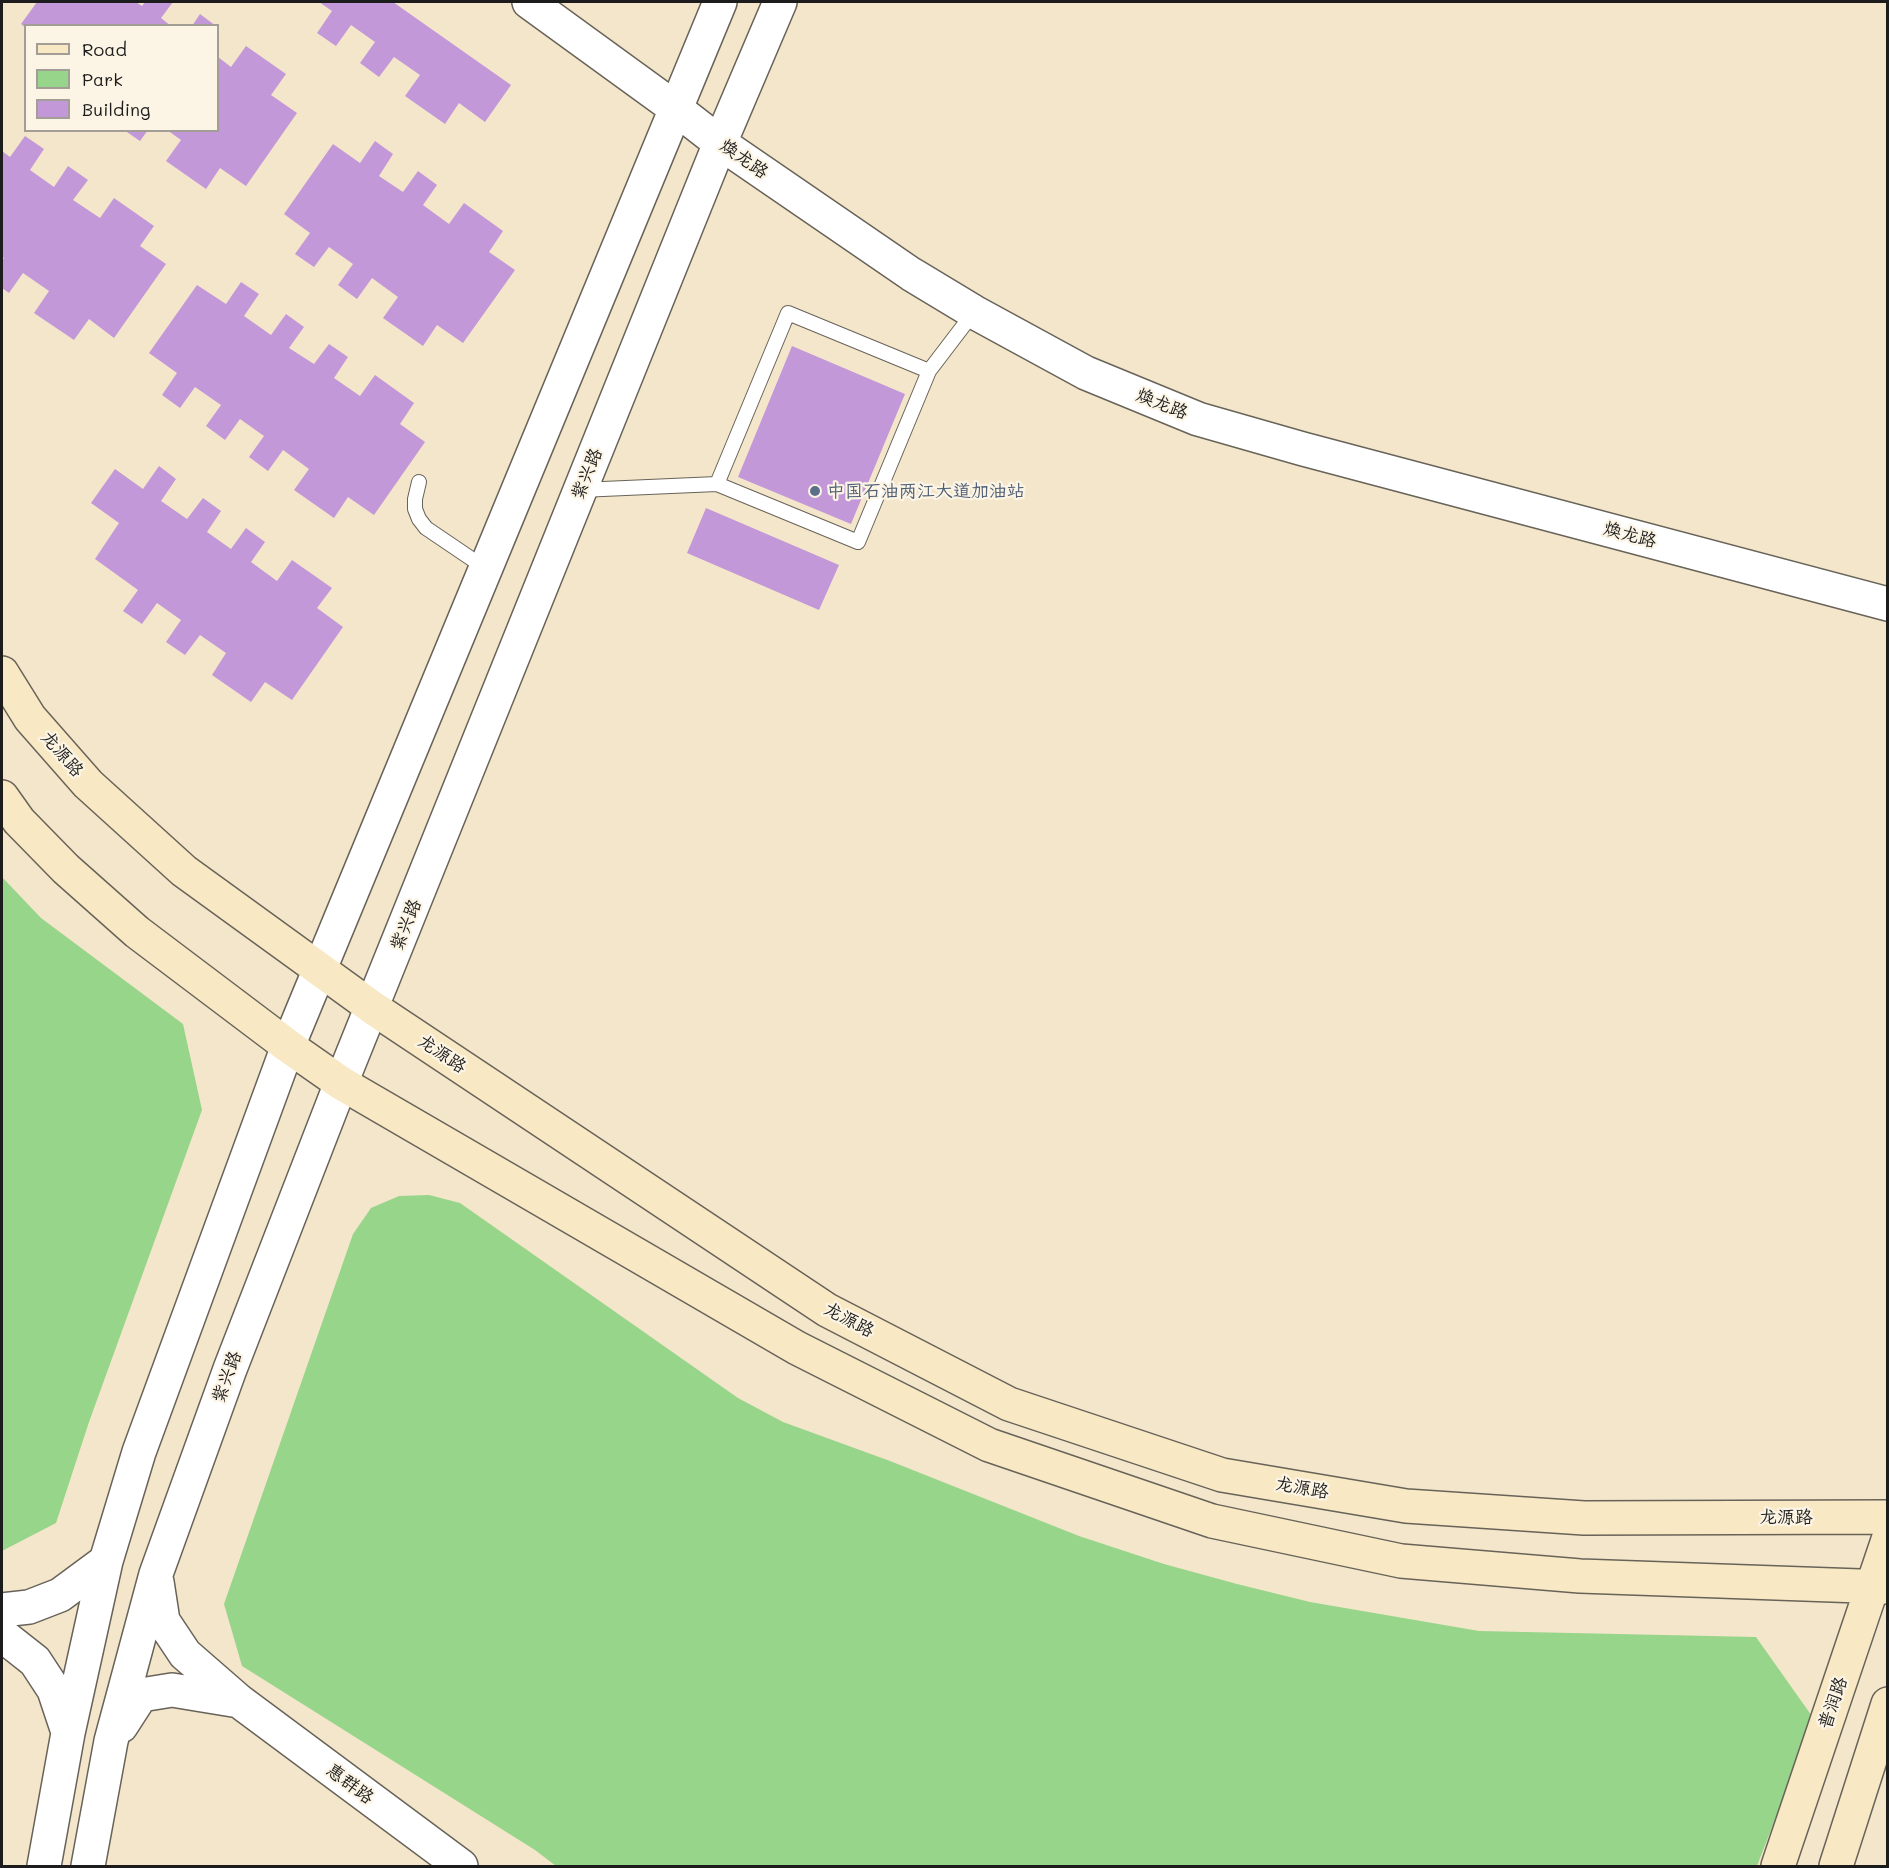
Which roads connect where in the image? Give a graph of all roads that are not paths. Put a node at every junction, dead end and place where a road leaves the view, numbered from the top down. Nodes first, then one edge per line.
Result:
1 (529, 2) edge
2 (720, 2) edge
3 (780, 2) edge
4 (675, 108) junction
5 (720, 142) junction
6 (974, 312) junction
7 (929, 371) junction
8 (419, 483) dead end
9 (717, 483) junction
10 (580, 490) junction
11 (485, 568) junction
12 (1887, 604) edge
13 (2, 673) edge
14 (2, 797) edge
15 (319, 969) junction
16 (373, 1008) junction
17 (288, 1046) junction
18 (341, 1083) junction
19 (1887, 1517) edge
20 (1887, 1540) edge
21 (106, 1561) junction
22 (156, 1574) junction
23 (1880, 1587) edge
24 (2, 1610) edge
25 (2, 1635) edge
26 (239, 1701) junction
27 (1887, 1704) edge
28 (68, 1732) junction
29 (111, 1741) junction
30 (44, 1866) edge
31 (88, 1866) edge
32 (461, 1866) edge
33 (1778, 1866) edge
34 (1836, 1866) edge

1 - 4 street, 焕龙路
2 - 4 street
3 - 5 street, 紫兴路
4 - 5 street, 焕龙路
4 - 11 street
5 - 6 street, 焕龙路
5 - 10 street, 紫兴路
6 - 7 lane
6 - 12 street, 焕龙路
7 - 9 lane
7 - 9 lane
8 - 11 lane
9 - 10 lane
10 - 16 street, 紫兴路
11 - 15 street
13 - 15 main road, 龙源路
14 - 17 main road
15 - 16 main road, 龙源路
15 - 17 street
16 - 18 street, 紫兴路
16 - 19 main road, 龙源路
17 - 18 main road
17 - 21 street
18 - 22 street, 紫兴路
18 - 23 main road
20 - 23 main road, 普润路
21 - 24 street
21 - 28 street
22 - 26 street, 惠群路
22 - 29 street, 紫兴路
23 - 33 main road, 普润路
25 - 28 street
26 - 29 street
26 - 32 street, 惠群路
27 - 34 main road
28 - 30 street
29 - 31 street, 紫兴路

